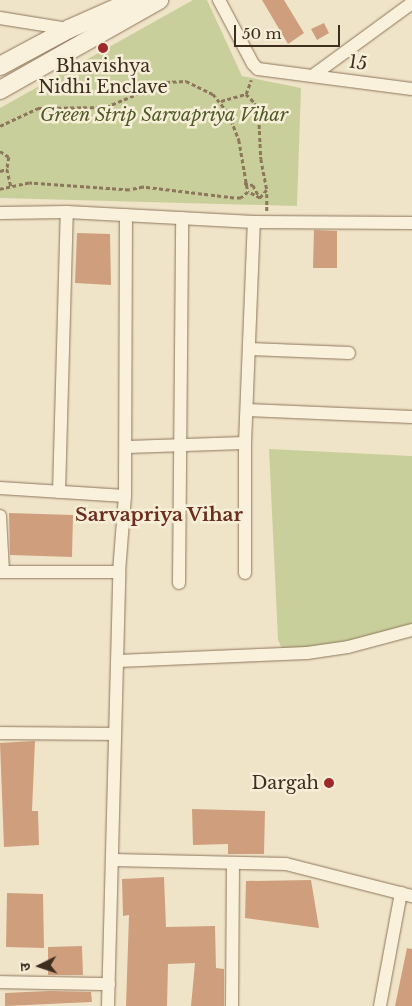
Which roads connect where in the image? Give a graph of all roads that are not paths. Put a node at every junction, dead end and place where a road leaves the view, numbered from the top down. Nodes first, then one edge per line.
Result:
1 (134, 0) edge
2 (219, 0) edge
3 (157, 1) edge
4 (412, 3) edge
5 (0, 18) edge
6 (69, 29) junction
7 (0, 66) edge
8 (315, 74) junction
9 (412, 89) edge
10 (0, 90) edge
11 (67, 212) junction
12 (0, 213) edge
13 (126, 215) junction
14 (182, 218) junction
15 (254, 222) junction
16 (412, 223) edge
17 (250, 349) junction
18 (349, 353) dead end
19 (247, 410) junction
20 (412, 417) edge
21 (245, 443) junction
22 (180, 446) junction
23 (126, 447) junction
24 (0, 488) edge
25 (59, 492) junction
26 (125, 496) junction
27 (0, 516) edge
28 (1, 572) edge
29 (119, 572) junction
30 (245, 574) dead end
31 (179, 583) dead end
32 (412, 630) edge
33 (118, 661) junction
34 (0, 733) edge
35 (116, 734) junction
36 (114, 860) junction
37 (233, 864) junction
38 (406, 894) edge
39 (0, 982) edge
40 (109, 984) junction
41 (108, 1006) edge
42 (232, 1006) edge
43 (380, 1006) edge

1 - 6 main road
2 - 8 street, 15
3 - 10 main road
4 - 8 street
5 - 6 street
6 - 7 main road
8 - 9 street, 15
11 - 12 street
11 - 13 street
11 - 25 street
13 - 14 street
13 - 23 street
14 - 15 street
14 - 22 street
15 - 16 street
15 - 17 street
17 - 18 street
17 - 19 street
19 - 20 street
19 - 21 street
21 - 22 street
21 - 30 street
22 - 23 street
22 - 31 street
23 - 26 street
24 - 25 street
25 - 26 street
26 - 29 street
27 - 28 street
28 - 29 street
29 - 33 street
32 - 33 street
33 - 35 street
34 - 35 street
35 - 36 street
36 - 37 street
36 - 40 street
37 - 38 street
37 - 42 street
38 - 43 street
39 - 40 street
40 - 41 street

